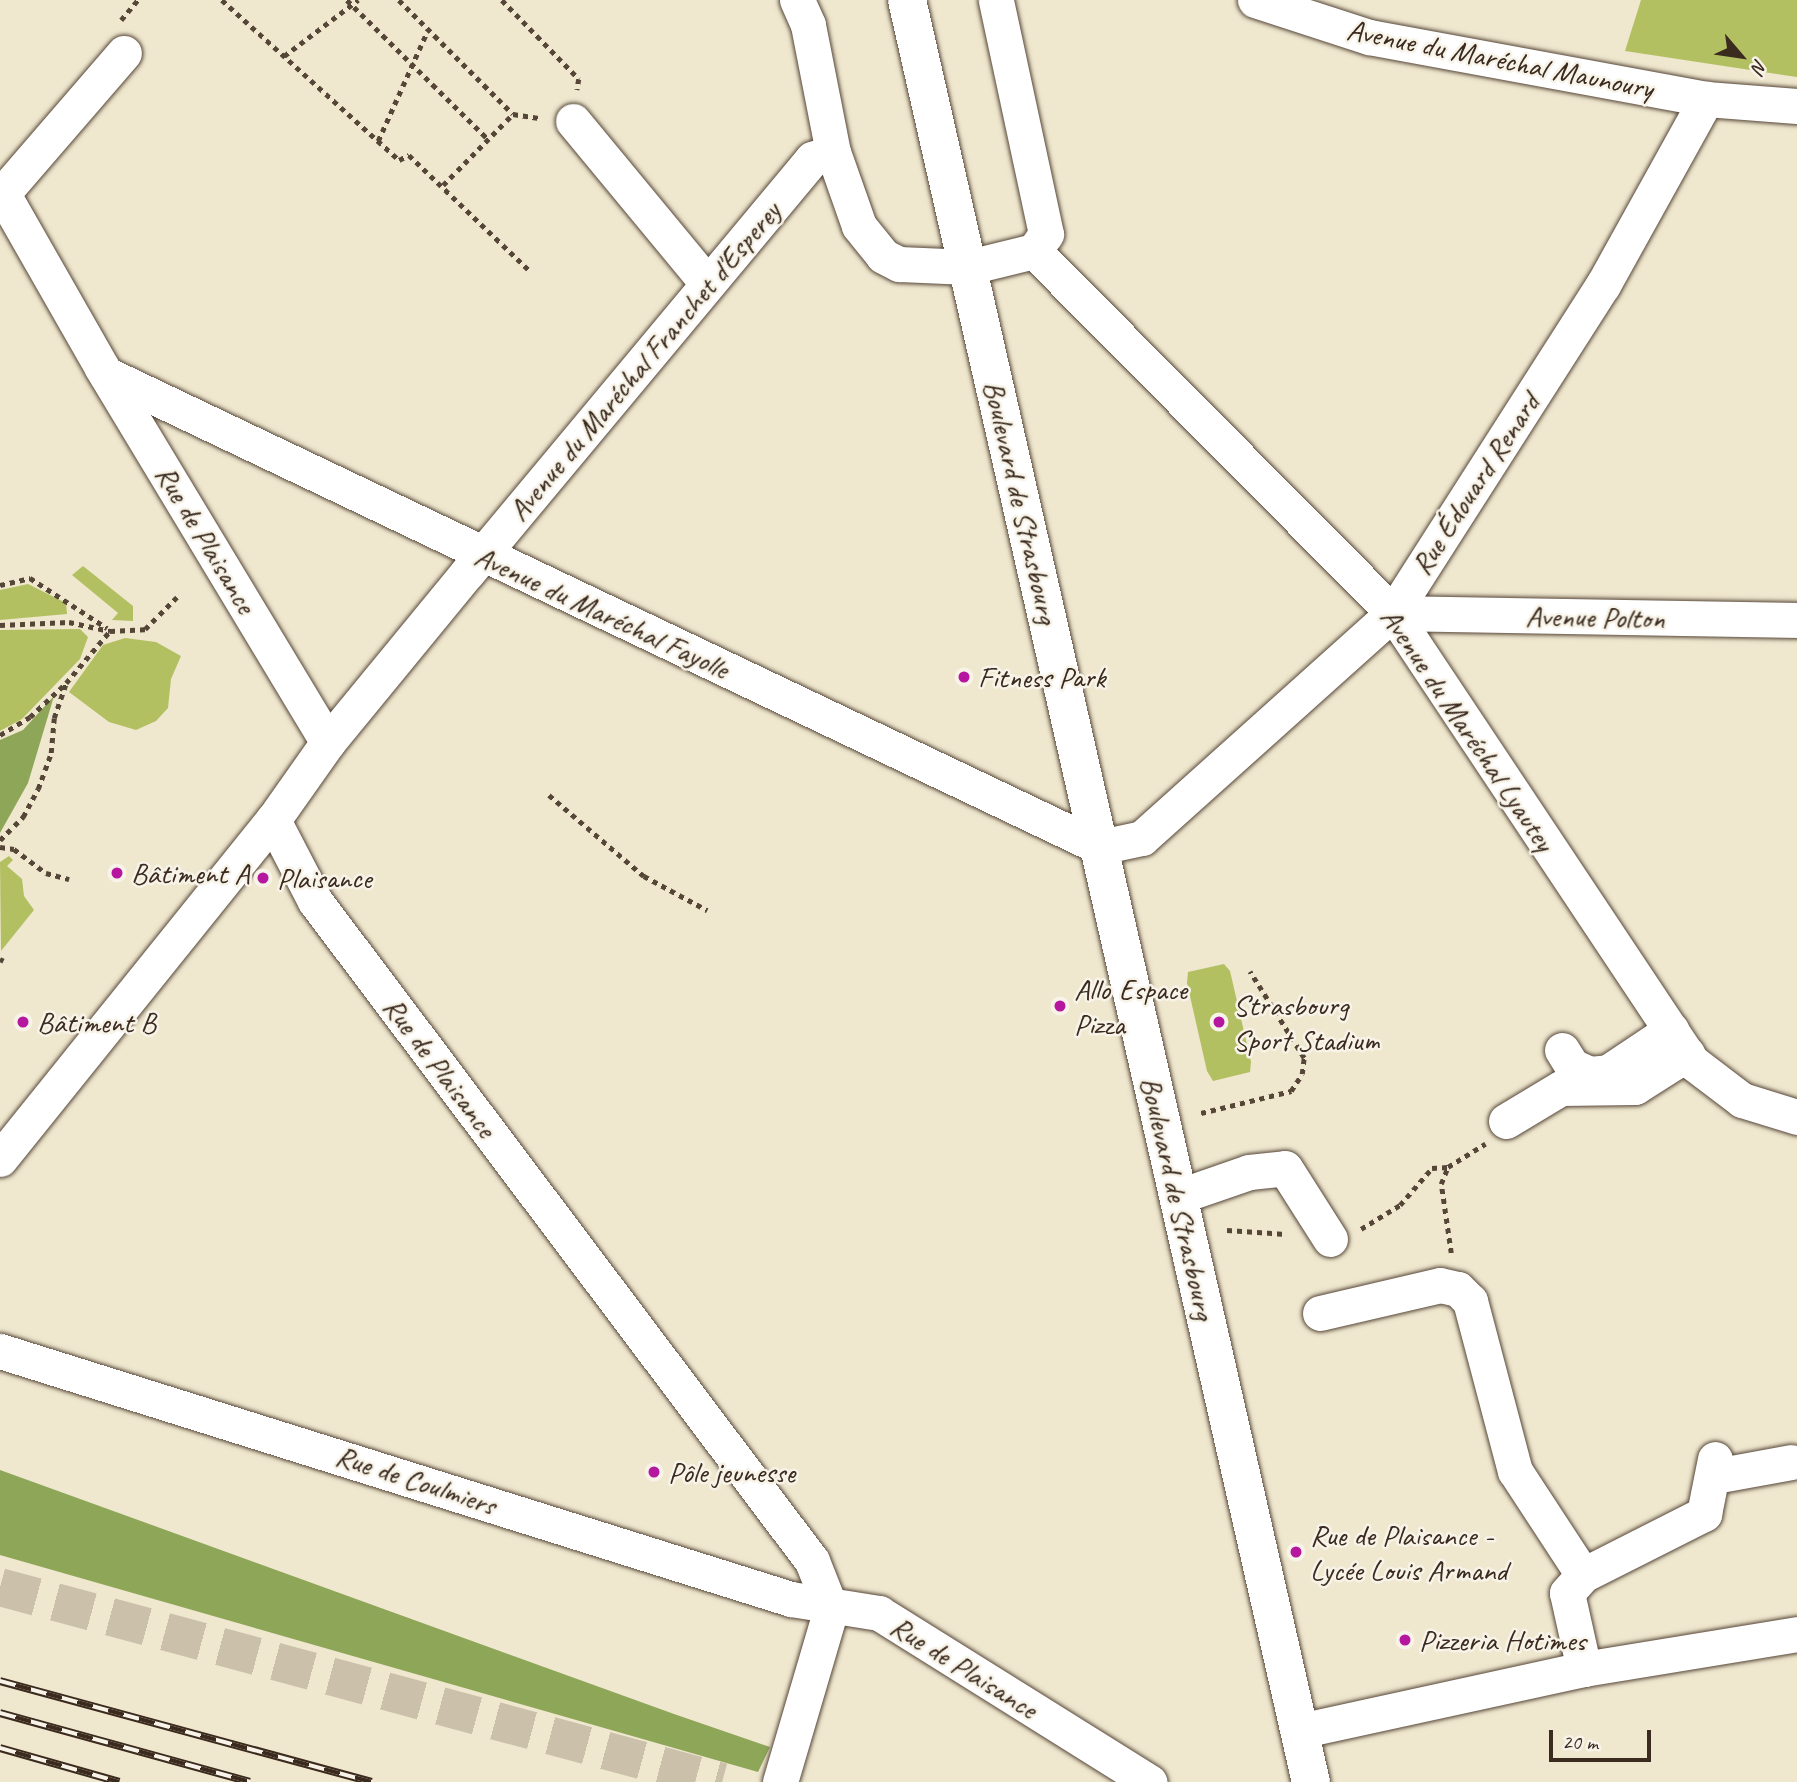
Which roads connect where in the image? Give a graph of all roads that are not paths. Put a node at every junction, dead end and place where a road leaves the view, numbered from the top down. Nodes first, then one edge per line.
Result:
1 (797, 0) edge
2 (907, 0) edge
3 (996, 0) edge
4 (1255, 0) edge
5 (124, 53) dead end
6 (1706, 99) junction
7 (1797, 106) edge
8 (573, 121) road end
9 (833, 152) junction
10 (1, 191) edge
11 (1034, 251) junction
12 (969, 267) junction
13 (707, 283) junction
14 (106, 374) junction
15 (482, 555) junction
16 (1393, 613) junction
17 (1797, 620) edge
18 (328, 742) junction
19 (274, 820) junction
20 (1100, 847) junction
21 (1679, 1042) junction
22 (1562, 1050) dead end
23 (1797, 1117) edge
24 (1506, 1121) road end
25 (0, 1159) edge
26 (1177, 1197) junction
27 (1330, 1239) dead end
28 (1320, 1313) dead end
29 (0, 1351) edge
30 (1791, 1462) dead end
31 (1583, 1575) junction
32 (831, 1609) junction
33 (1797, 1634) edge
34 (1584, 1669) junction
35 (1299, 1731) junction
36 (780, 1782) edge
37 (1149, 1782) edge
38 (1311, 1782) edge

1 - 9 street
2 - 12 main road, Boulevard de Strasbourg
3 - 11 street
4 - 6 street, Avenue du Maréchal Maunoury
5 - 10 street
6 - 7 street, Avenue du Maréchal Maunoury
6 - 16 street, Rue Édouard Renard
8 - 13 street
9 - 12 street
9 - 13 street, Avenue du Maréchal Franchet d'Esperey
10 - 14 street, Rue de Plaisance
11 - 12 street
11 - 16 street, Avenue du Maréchal Lyautey
12 - 20 main road, Boulevard de Strasbourg
13 - 15 street, Avenue du Maréchal Franchet d'Esperey
14 - 15 street, Avenue du Maréchal Fayolle
14 - 18 street, Rue de Plaisance
15 - 18 street, Avenue du Maréchal Franchet d'Esperey
15 - 20 street, Avenue du Maréchal Fayolle
16 - 17 street, Avenue Polton
16 - 20 street, Rue Édouard Renard
16 - 21 street, Avenue du Maréchal Lyautey
18 - 19 street
19 - 25 street
19 - 32 street, Rue de Plaisance
20 - 26 main road, Boulevard de Strasbourg
21 - 22 street
21 - 23 street, Avenue du Maréchal Lyautey
21 - 24 street
26 - 27 street
26 - 35 main road, Boulevard de Strasbourg
28 - 31 street
29 - 32 street, Rue de Coulmiers
30 - 31 street
31 - 34 street
32 - 36 street
32 - 37 street, Rue de Plaisance
33 - 34 street
34 - 35 street
35 - 38 main road, Boulevard de Strasbourg

